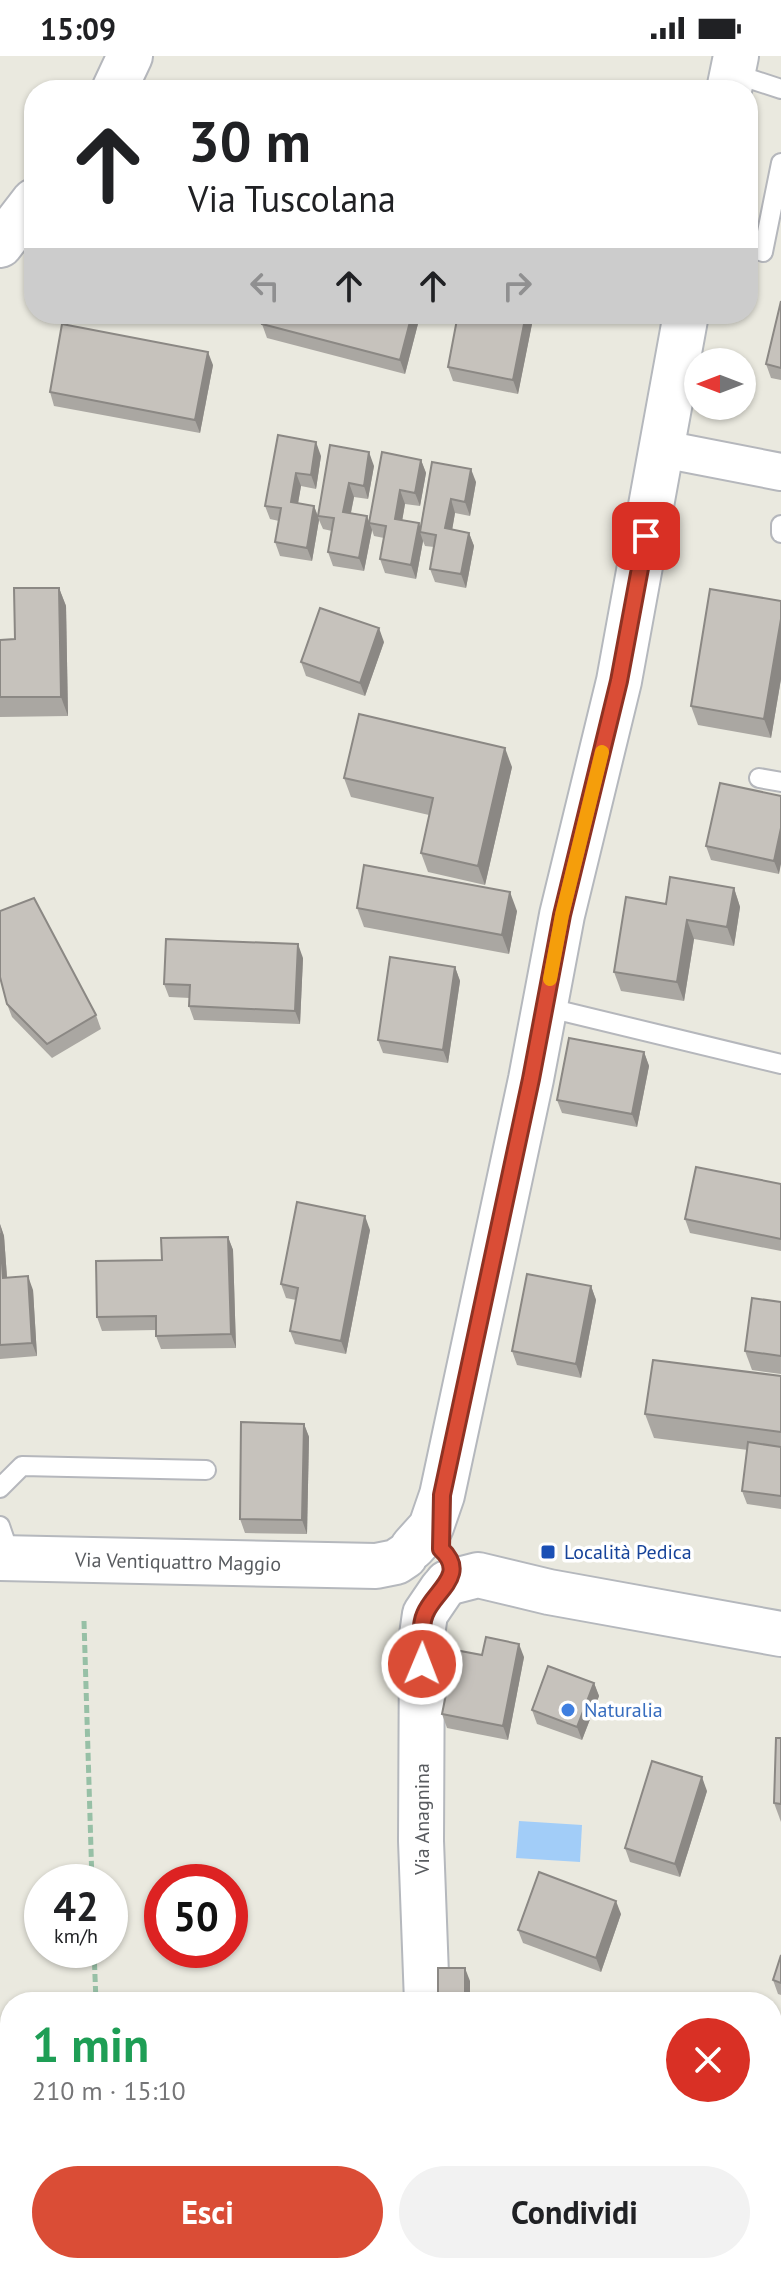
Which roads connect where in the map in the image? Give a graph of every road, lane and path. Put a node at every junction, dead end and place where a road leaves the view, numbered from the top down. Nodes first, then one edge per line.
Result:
1 (130, 56) edge
2 (732, 73) edge
3 (119, 80) edge
4 (753, 80) edge
5 (758, 81) edge
6 (781, 89) edge
7 (781, 163) edge
8 (24, 214) edge
9 (0, 245) edge
10 (763, 252) dead end
11 (684, 324) edge
12 (663, 449) junction
13 (781, 472) edge
14 (781, 525) edge
15 (781, 533) edge
16 (759, 778) dead end
17 (781, 782) edge
18 (545, 1007) junction
19 (781, 1064) edge
20 (206, 1470) dead end
21 (0, 1488) edge
22 (4, 1547) edge
23 (427, 1569) junction
24 (84, 1621) dead end
25 (781, 1634) edge
26 (91, 1864) edge
27 (95, 1968) edge
28 (96, 1992) edge
29 (427, 1992) edge

1 - 3 main road
2 - 4 lane
5 - 6 lane
7 - 10 lane
8 - 9 main road
11 - 12 main road, Via Anagnina
12 - 13 street
12 - 18 main road, Via Anagnina
14 - 15 lane
16 - 17 lane
18 - 19 lane
18 - 23 main road, Via Anagnina
20 - 21 lane
22 - 23 main road, Via Ventiquattro Maggio
23 - 25 main road
23 - 29 main road, Via Anagnina
24 - 26 path
27 - 28 path

